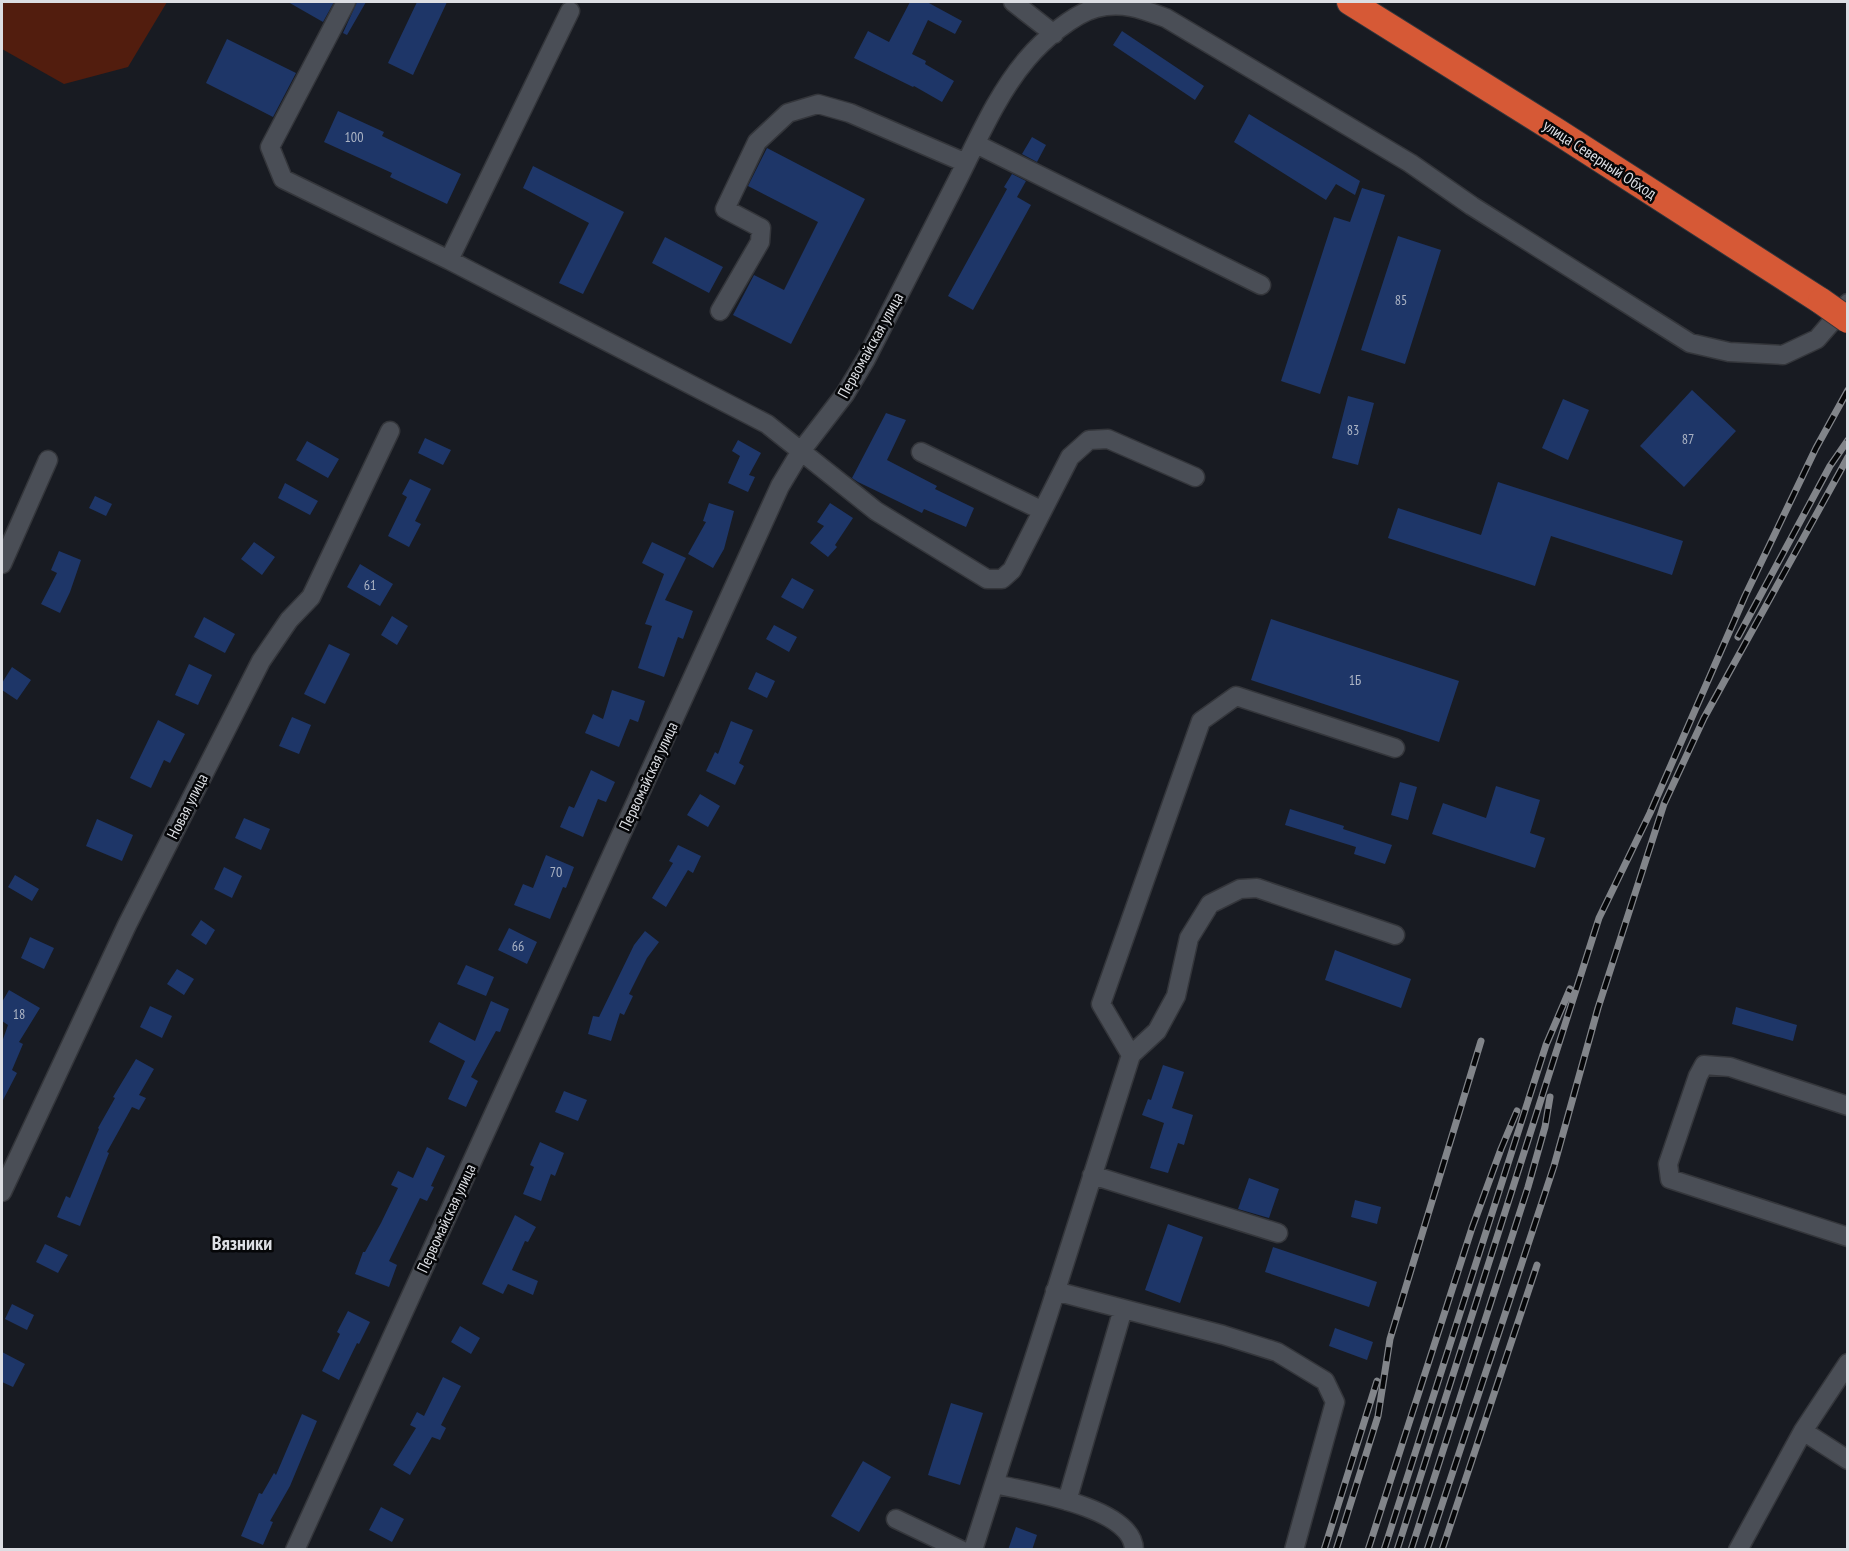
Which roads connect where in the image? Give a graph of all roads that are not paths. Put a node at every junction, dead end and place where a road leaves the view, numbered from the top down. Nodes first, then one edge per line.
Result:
1 (346, 2) edge
2 (1013, 2) edge
3 (1350, 2) edge
4 (1095, 5) edge
5 (570, 12) dead end
6 (1054, 33) junction
7 (976, 144) junction
8 (966, 163) junction
9 (449, 260) junction
10 (1261, 285) dead end
11 (1848, 303) edge
12 (720, 311) dead end
13 (1848, 320) edge
14 (390, 431) dead end
15 (801, 451) junction
16 (921, 452) dead end
17 (48, 460) dead end
18 (1195, 477) dead end
19 (1041, 510) junction
20 (2, 564) edge
21 (1395, 748) dead end
22 (1395, 935) dead end
23 (1131, 1055) junction
24 (1848, 1106) edge
25 (1092, 1175) junction
26 (2, 1192) edge
27 (1278, 1233) dead end
28 (1848, 1238) edge
29 (1055, 1291) junction
30 (1123, 1309) junction
31 (1848, 1363) edge
32 (1803, 1431) junction
33 (1848, 1460) edge
34 (994, 1484) junction
35 (1067, 1501) junction
36 (896, 1519) dead end
37 (295, 1550) edge
38 (961, 1550) edge
39 (973, 1550) edge
40 (1134, 1550) edge
41 (1294, 1550) edge
42 (1738, 1550) edge

1 - 9 street
2 - 6 street
3 - 13 highway, улица Северный Обход, bridge
4 - 6 street, Первомайская улица
4 - 11 street
5 - 9 street
6 - 7 street, Первомайская улица
7 - 8 street, Первомайская улица
7 - 10 street
8 - 12 street
8 - 15 street, Первомайская улица
9 - 15 street
14 - 26 street, Новая улица
15 - 19 street
15 - 37 street, Первомайская улица
16 - 19 street
17 - 20 street
18 - 19 street
21 - 23 street
22 - 23 street
23 - 25 street
24 - 28 street
25 - 27 street
25 - 29 street
29 - 30 street
29 - 34 street
30 - 35 street
30 - 41 street
31 - 32 street
32 - 33 street
32 - 42 street
34 - 35 street
34 - 39 street
35 - 40 street
36 - 38 street

